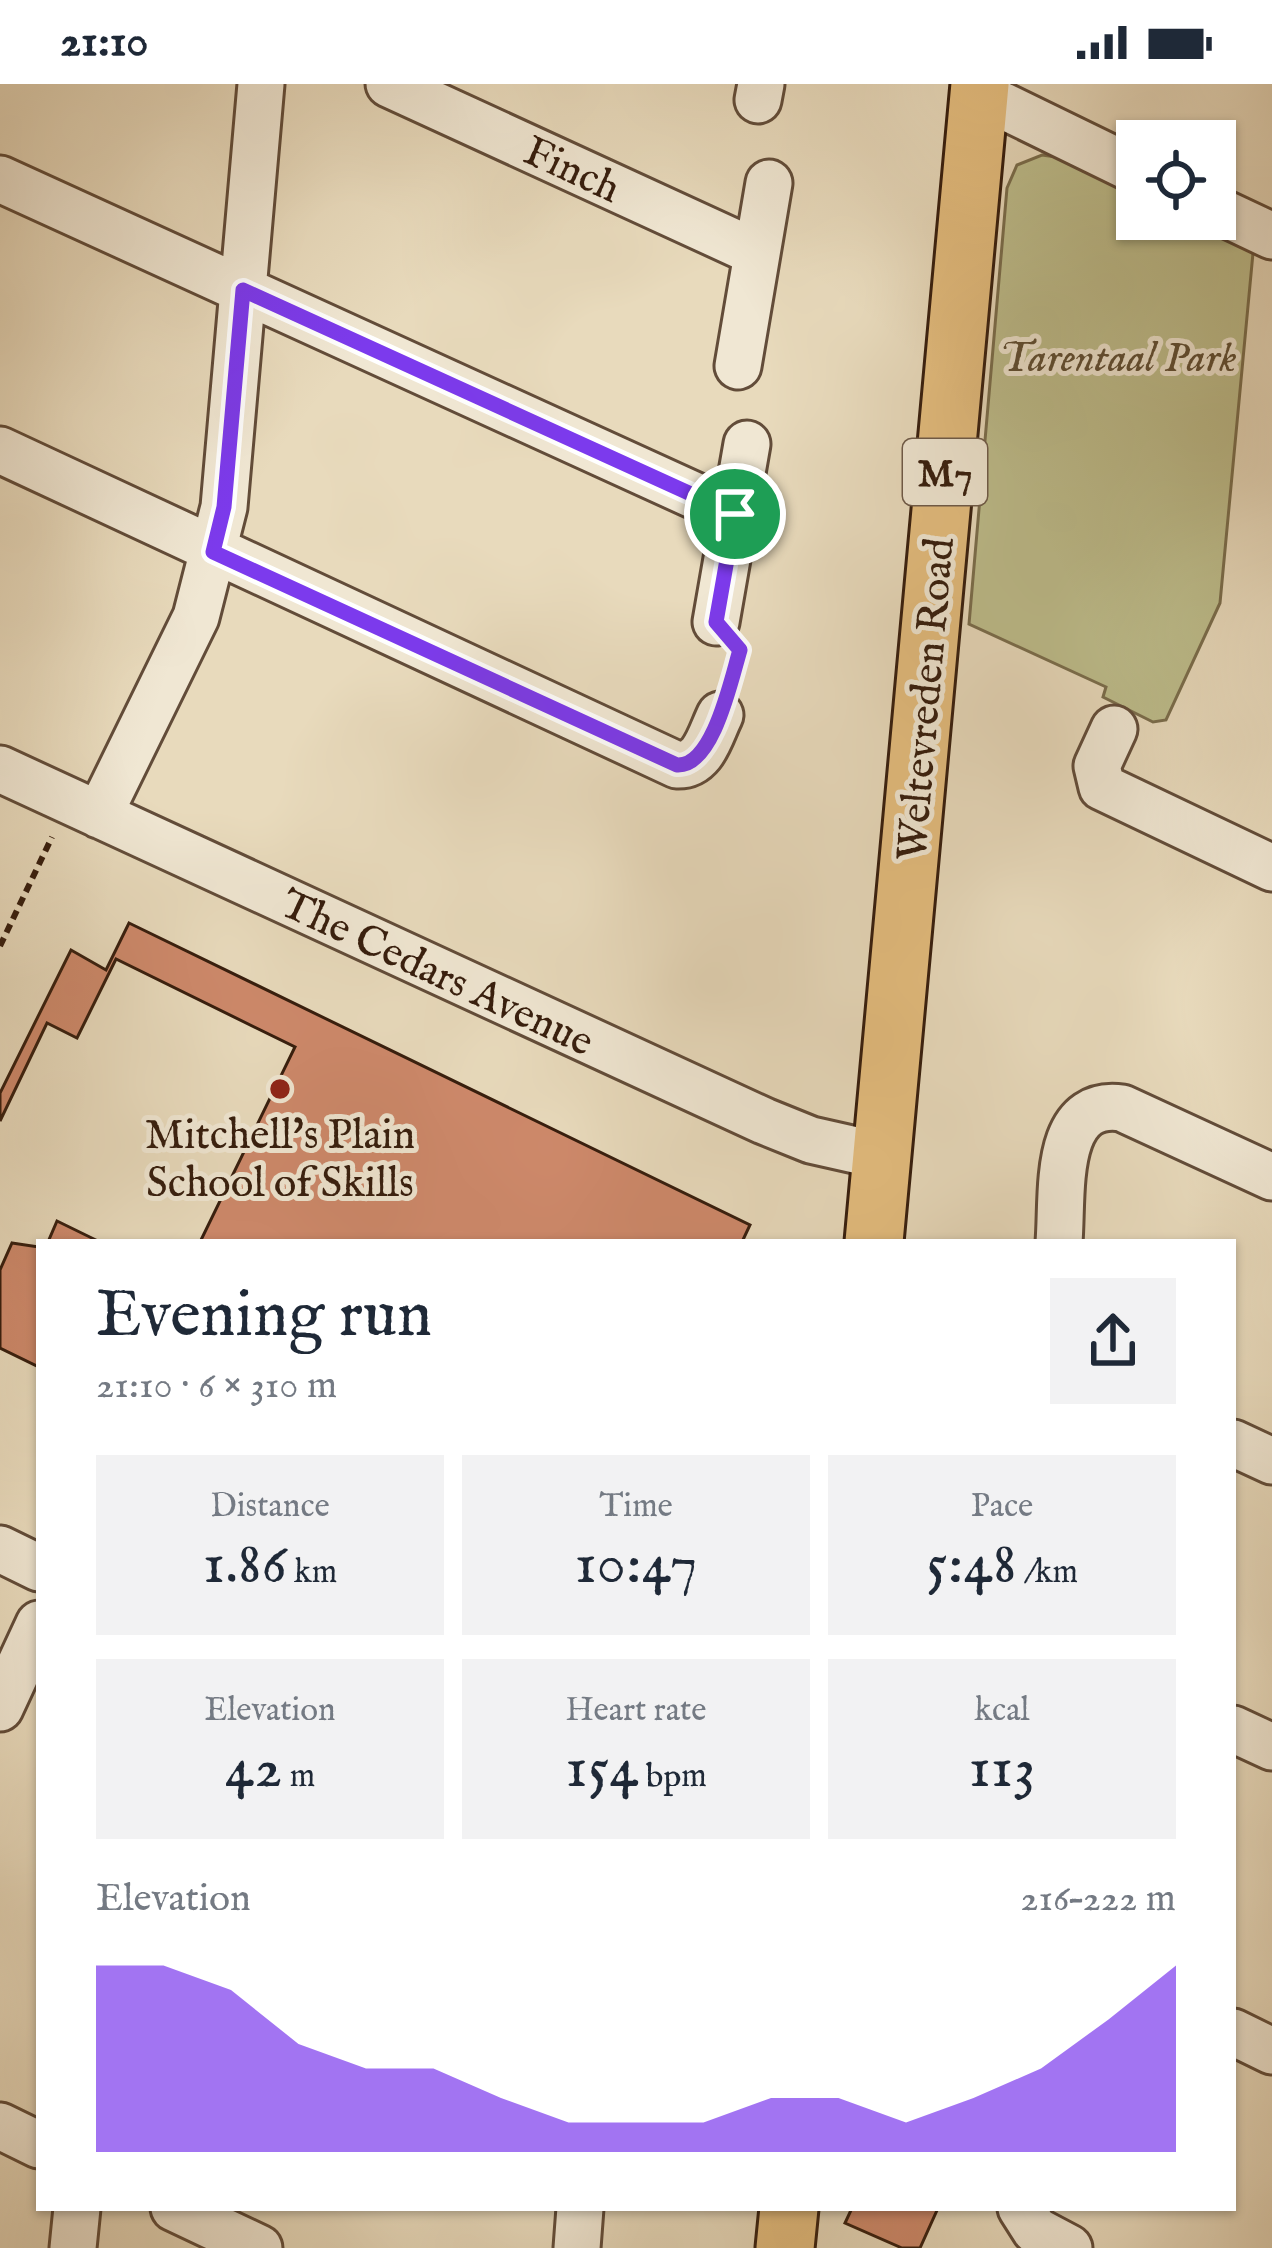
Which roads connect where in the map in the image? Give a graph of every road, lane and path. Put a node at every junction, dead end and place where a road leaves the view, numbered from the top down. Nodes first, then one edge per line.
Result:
1 (261, 84) edge
2 (389, 84) edge
3 (979, 89) edge
4 (1116, 160) edge
5 (0, 179) edge
6 (769, 183) dead end
7 (1236, 219) edge
8 (1272, 236) edge
9 (757, 253) junction
10 (243, 290) junction
11 (738, 366) dead end
12 (747, 444) dead end
13 (0, 451) edge
14 (735, 514) junction
15 (213, 552) junction
16 (716, 622) dead end
17 (720, 715) dead end
18 (1114, 729) dead end
19 (0, 770) edge
20 (84, 808) junction
21 (1272, 868) edge
22 (0, 946) edge
23 (882, 1156) junction
24 (1272, 1178) edge
25 (874, 1239) edge
26 (1059, 1239) edge
27 (1236, 1444) edge
28 (1272, 1461) edge
29 (0, 1550) edge
30 (36, 1567) edge
31 (36, 1630) edge
32 (0, 1708) edge
33 (1236, 1730) edge
34 (1272, 1747) edge
35 (1236, 2033) edge
36 (1272, 2050) edge
37 (0, 2126) edge
38 (36, 2144) edge
39 (77, 2211) edge
40 (180, 2211) edge
41 (580, 2211) edge
42 (789, 2211) edge
43 (1023, 2211) edge
44 (74, 2248) edge
45 (259, 2248) edge
46 (577, 2248) edge
47 (785, 2248) edge
48 (1069, 2248) edge

1 - 10 street
2 - 9 street, Finch
3 - 4 street
3 - 23 main road, Weltevreden Road / M7
5 - 10 street
6 - 9 street
7 - 8 street
9 - 11 street
10 - 14 street
10 - 15 street
12 - 14 street
13 - 15 street
14 - 16 street
15 - 17 street
15 - 20 street
18 - 21 street
19 - 20 street, The Cedars Avenue
20 - 22 path
20 - 23 street, The Cedars Avenue
23 - 25 main road, Weltevreden Road / M7
24 - 26 street
27 - 28 street
29 - 30 street
31 - 32 street
33 - 34 street
35 - 36 street
37 - 38 street
39 - 44 street
40 - 45 street
41 - 46 street
42 - 47 main road
43 - 48 street

